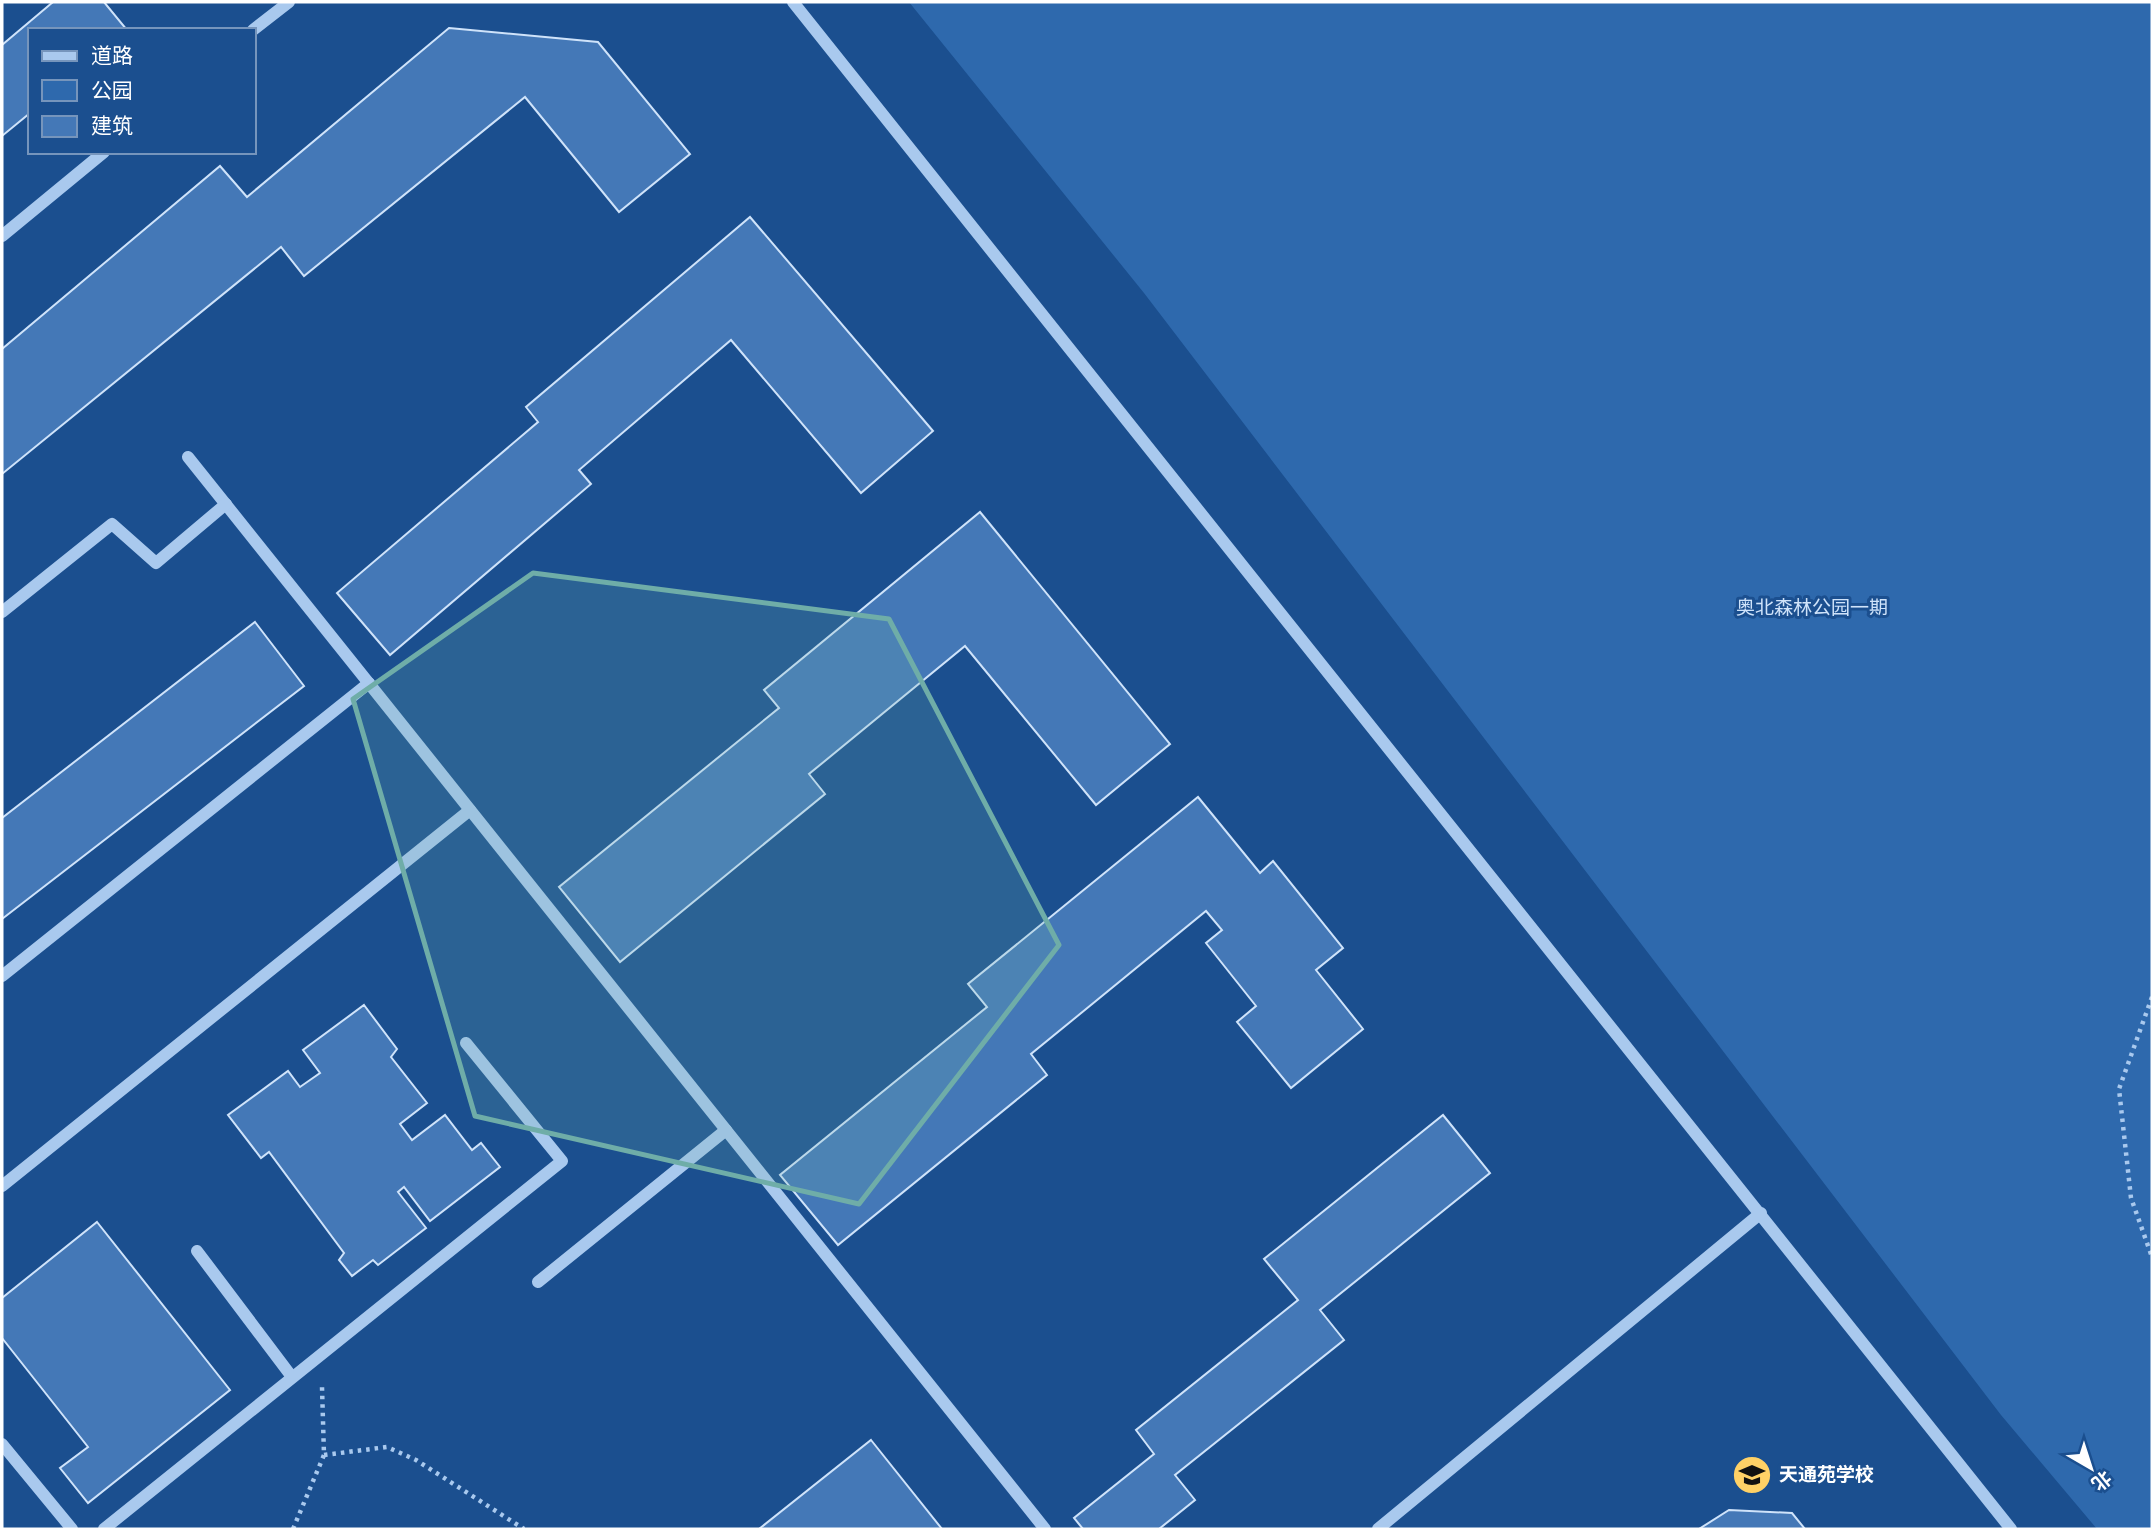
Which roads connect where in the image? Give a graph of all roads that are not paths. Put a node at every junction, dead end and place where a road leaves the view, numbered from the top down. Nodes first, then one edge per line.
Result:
1 (289, 2) edge
2 (793, 2) edge
3 (256, 28) edge
4 (102, 154) edge
5 (2, 236) edge
6 (188, 457) dead end
7 (226, 504) junction
8 (2, 612) edge
9 (369, 683) junction
10 (470, 810) junction
11 (2, 976) edge
12 (466, 1043) dead end
13 (726, 1130) junction
14 (2, 1186) edge
15 (1761, 1213) junction
16 (197, 1251) dead end
17 (538, 1282) dead end
18 (292, 1377) junction
19 (2, 1444) edge
20 (72, 1529) edge
21 (104, 1529) edge
22 (1045, 1529) edge
23 (1378, 1529) edge
24 (2011, 1529) edge

1 - 3 street
2 - 15 street
4 - 5 street
6 - 7 street
7 - 8 street
7 - 9 street
9 - 10 street
9 - 11 street
10 - 13 street
10 - 14 street
12 - 18 street
13 - 17 street
13 - 22 street
15 - 23 street
15 - 24 street
16 - 18 street
18 - 21 street
19 - 20 street

